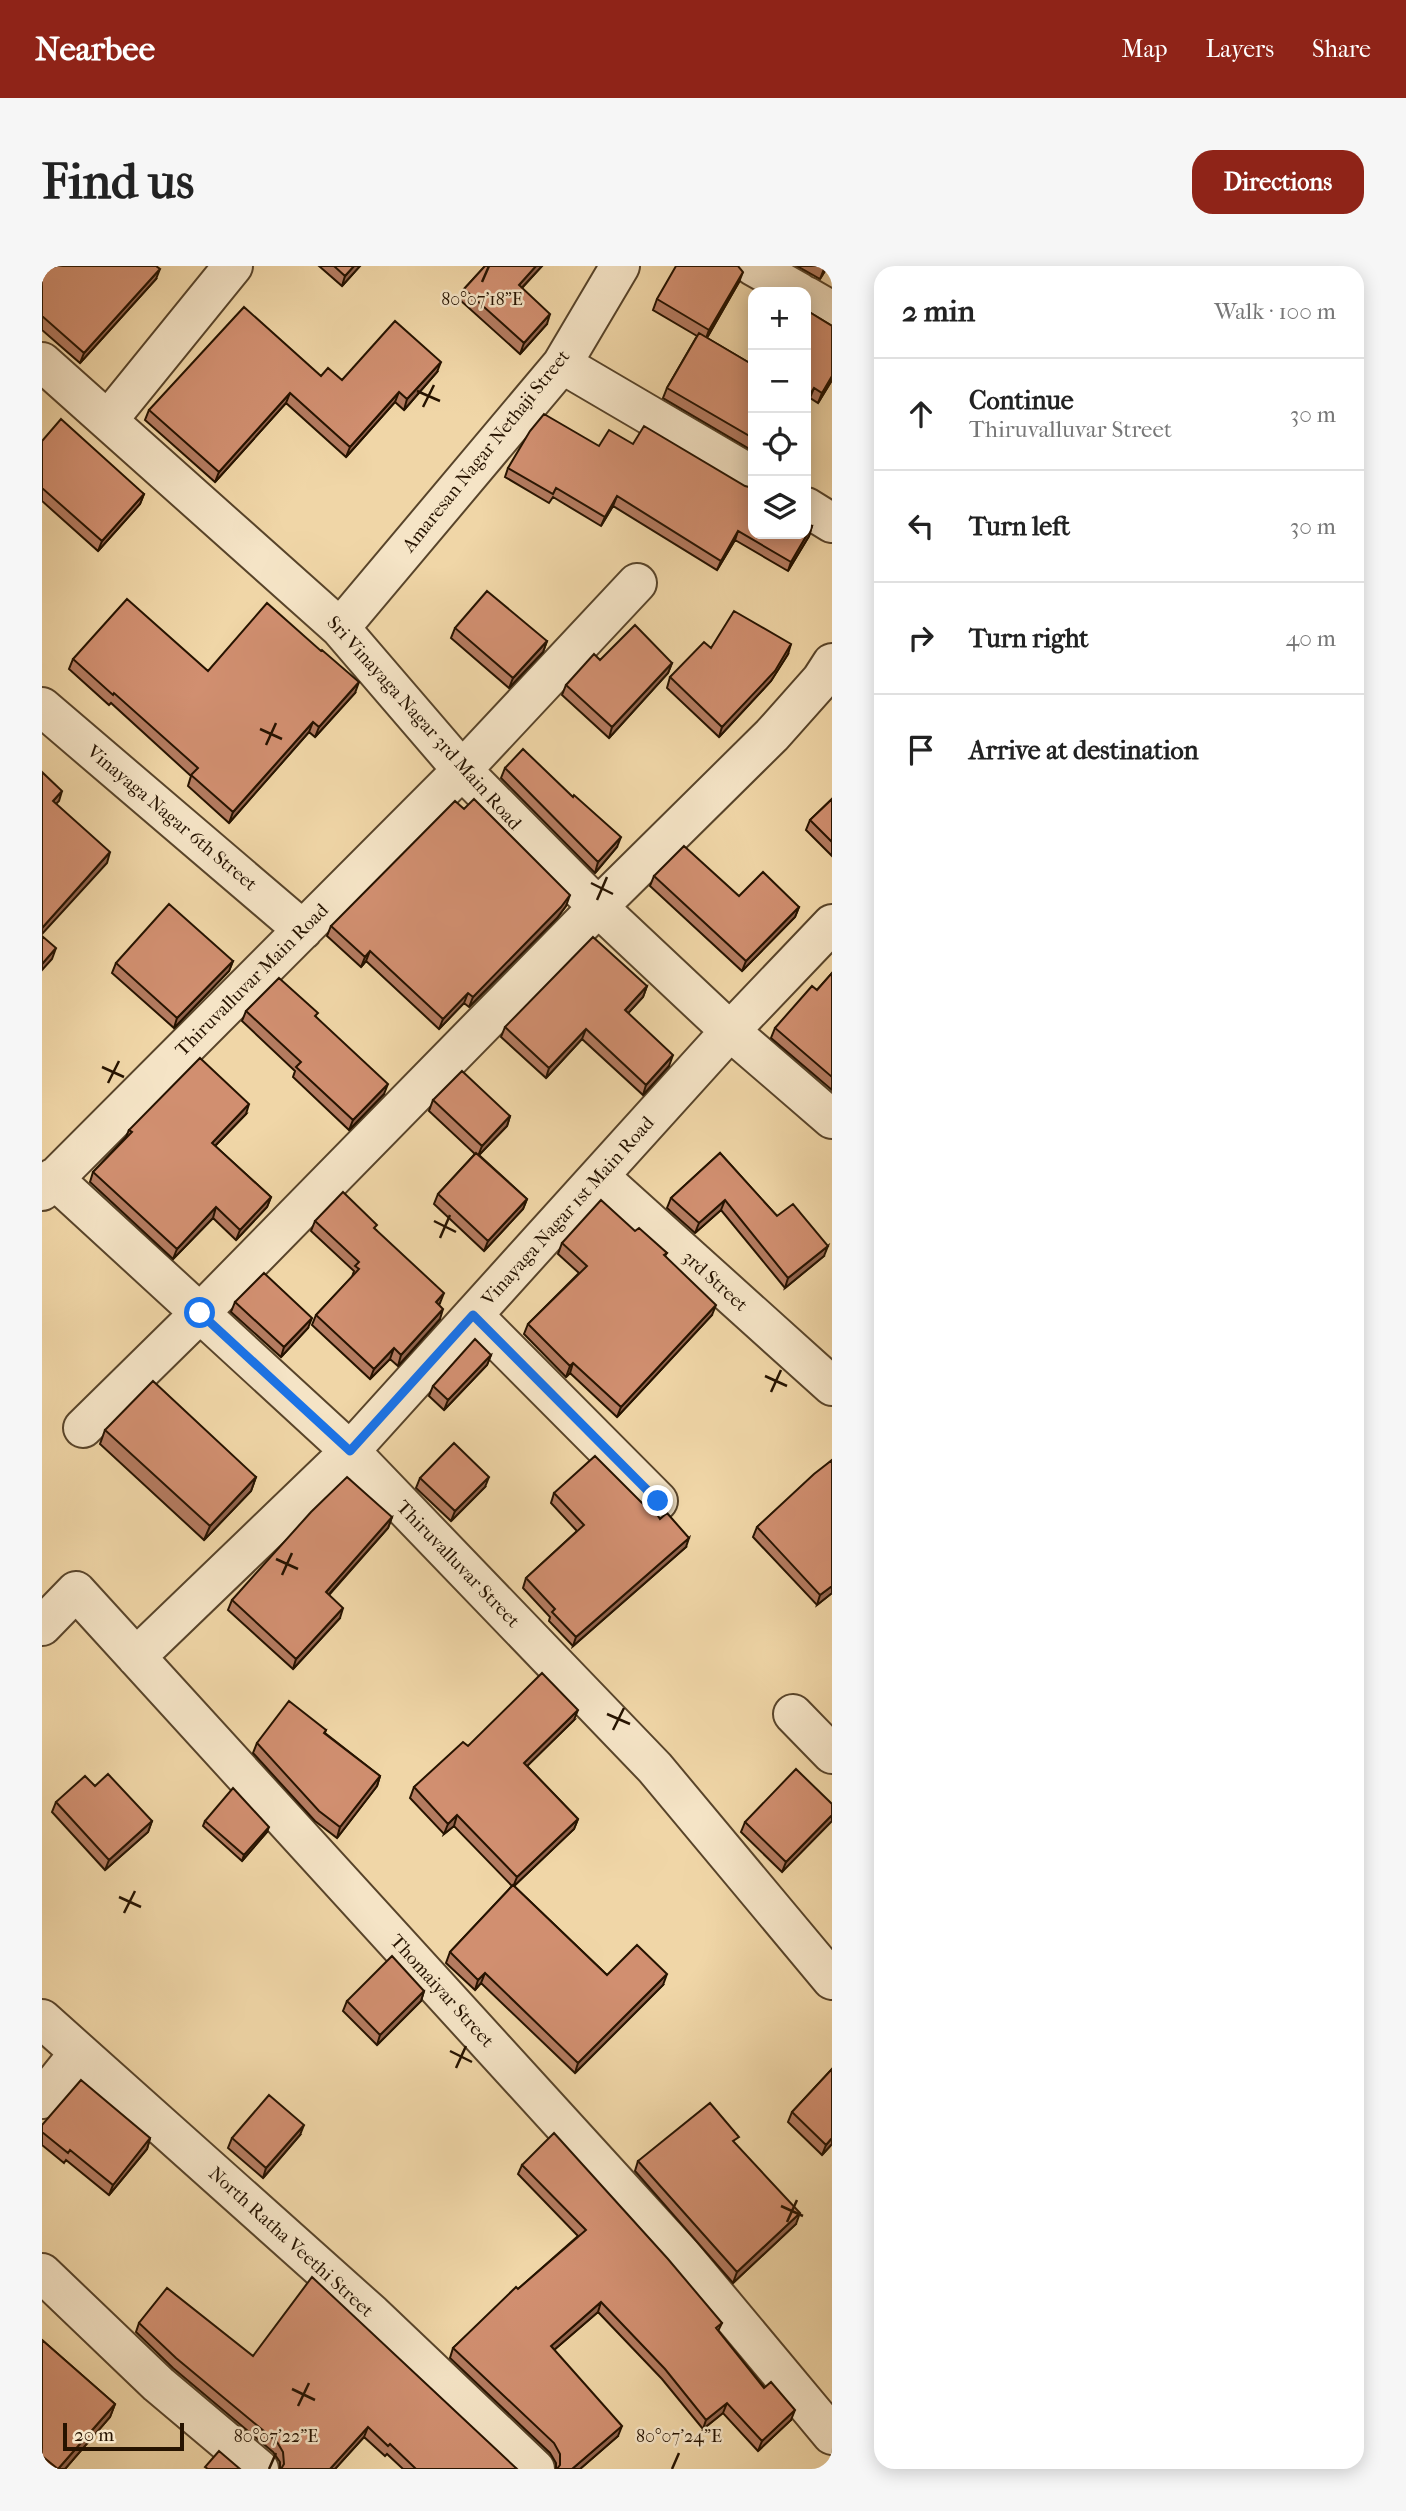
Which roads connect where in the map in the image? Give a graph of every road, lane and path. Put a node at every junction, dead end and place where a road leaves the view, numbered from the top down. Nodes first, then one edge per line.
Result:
1 (233, 266) edge
2 (620, 266) edge
3 (753, 266) edge
4 (790, 287) edge
5 (811, 299) edge
6 (832, 311) edge
7 (42, 362) edge
8 (562, 364) junction
9 (107, 420) junction
10 (751, 476) edge
11 (811, 510) edge
12 (832, 523) edge
13 (637, 583) dead end
14 (340, 628) junction
15 (832, 663) edge
16 (42, 707) edge
17 (462, 770) junction
18 (598, 907) junction
19 (832, 924) edge
20 (303, 930) junction
21 (730, 1031) junction
22 (832, 1119) edge
23 (599, 1176) junction
24 (48, 1185) edge
25 (200, 1313) junction
26 (473, 1315) junction
27 (832, 1386) edge
28 (83, 1428) dead end
29 (350, 1451) junction
30 (658, 1501) dead end
31 (42, 1626) edge
32 (136, 1657) junction
33 (793, 1714) dead end
34 (832, 1754) edge
35 (832, 1980) edge
36 (42, 2019) edge
37 (79, 2053) junction
38 (42, 2099) edge
39 (42, 2273) edge
40 (832, 2435) edge
41 (259, 2469) edge
42 (535, 2469) edge

1 - 9 street
2 - 8 street, Amaresan Nagar Nethaji Street
3 - 4 street
5 - 6 street
7 - 9 street, Sri Vinayaga Nagar 3rd Main Road
8 - 10 street
8 - 14 street, Amaresan Nagar Nethaji Street
9 - 14 street, Sri Vinayaga Nagar 3rd Main Road
11 - 12 street
13 - 17 street, Thiruvalluvar Main Road
14 - 17 street, Sri Vinayaga Nagar 3rd Main Road
15 - 18 street
16 - 20 street, Vinayaga Nagar 6th Street
17 - 18 street, Sri Vinayaga Nagar 3rd Main Road
17 - 20 street, Thiruvalluvar Main Road
18 - 21 street, Sri Vinayaga Nagar 3rd Main Road
18 - 25 street
19 - 21 street, Vinayaga Nagar 1st Main Road
20 - 24 street, Thiruvalluvar Main Road
21 - 22 street, Sri Vinayaga Nagar 3rd Main Road
21 - 23 street, Vinayaga Nagar 1st Main Road
23 - 26 street, Vinayaga Nagar 1st Main Road
23 - 27 street, 3rd Street
24 - 25 street, Thiruvalluvar Street
25 - 28 street
25 - 29 street, Thiruvalluvar Street
26 - 29 street, Vinayaga Nagar 1st Main Road
26 - 30 street
29 - 32 street, Vinayaga Nagar 1st Main Road
29 - 35 street, Thiruvalluvar Street
31 - 32 street, Thomaiyar Street
32 - 40 street, Thomaiyar Street
33 - 34 street
36 - 37 street, North Ratha Veethi Street
37 - 38 street
37 - 42 street, North Ratha Veethi Street
39 - 41 street

